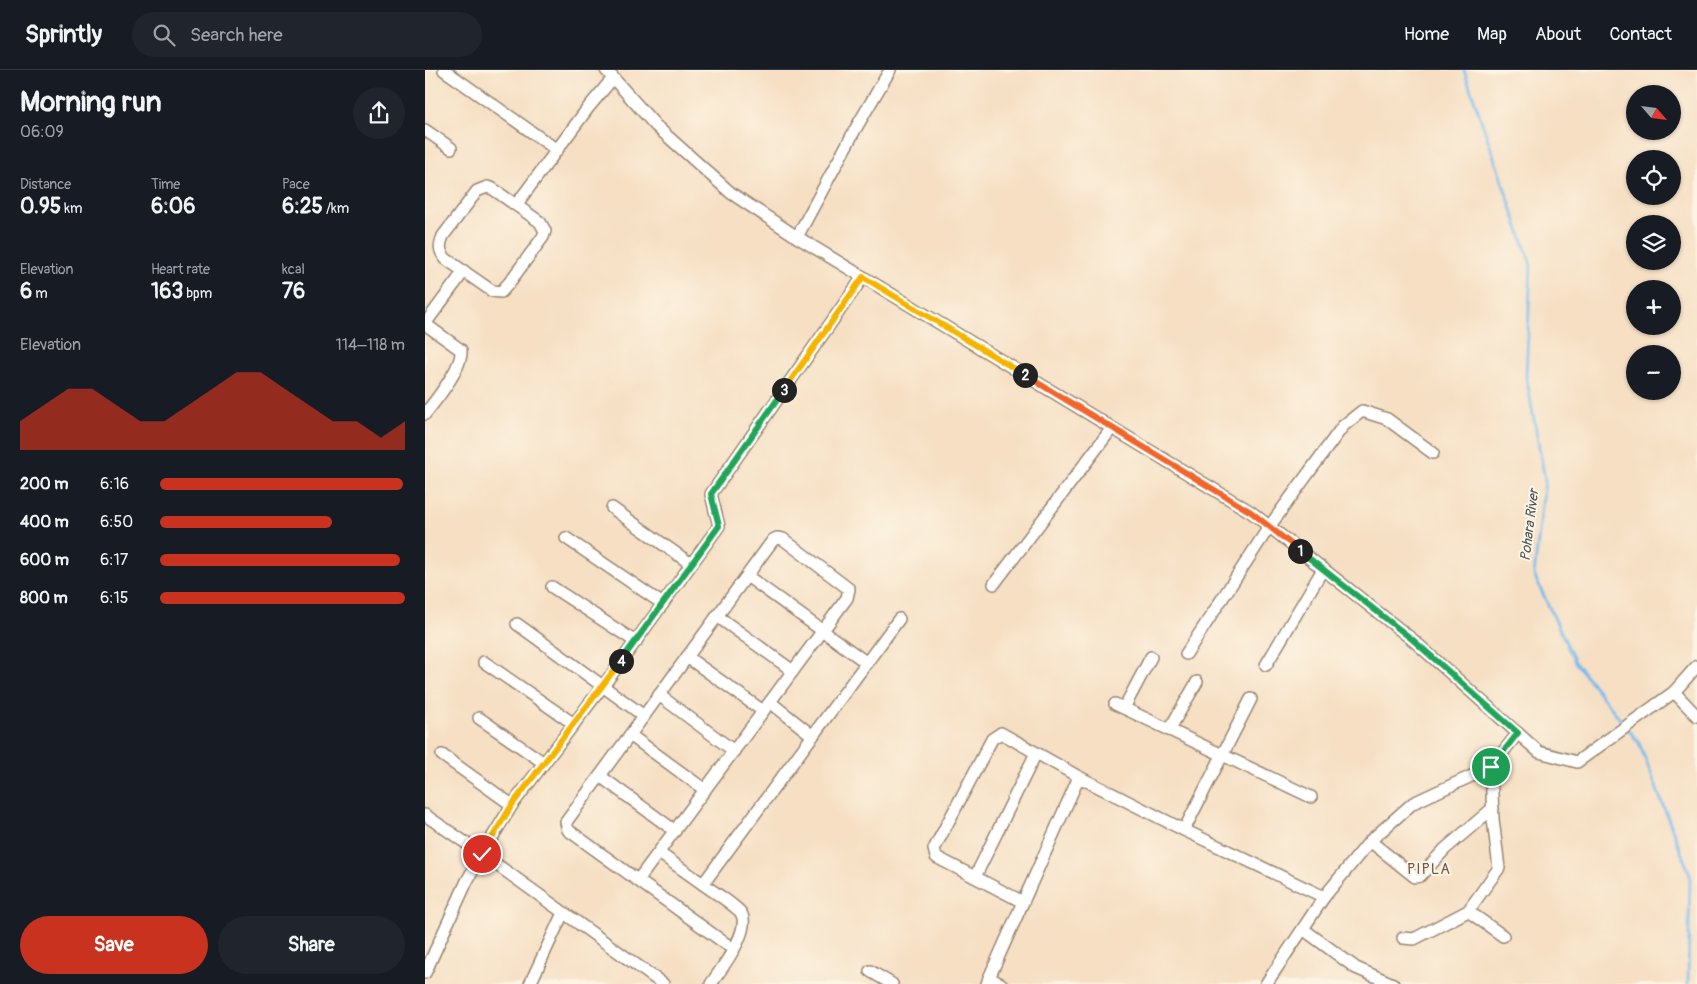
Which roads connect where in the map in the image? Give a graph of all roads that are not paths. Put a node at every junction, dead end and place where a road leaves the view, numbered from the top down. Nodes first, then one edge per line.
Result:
1 (444, 70) edge
2 (890, 70) edge
3 (609, 74) edge
4 (425, 130) edge
5 (451, 148) dead end
6 (557, 150) junction
7 (516, 205) junction
8 (797, 237) junction
9 (464, 271) junction
10 (863, 277) junction
11 (425, 324) edge
12 (425, 414) edge
13 (1112, 428) junction
14 (1433, 453) dead end
15 (611, 508) dead end
16 (1269, 527) junction
17 (566, 538) dead end
18 (691, 564) junction
19 (1323, 569) junction
20 (747, 576) junction
21 (994, 584) dead end
22 (552, 587) dead end
23 (663, 604) junction
24 (717, 616) junction
25 (899, 619) dead end
26 (517, 624) dead end
27 (823, 631) junction
28 (635, 642) junction
29 (1186, 654) dead end
30 (687, 657) junction
31 (1151, 657) dead end
32 (484, 662) dead end
33 (867, 663) junction
34 (1266, 665) dead end
35 (1697, 666) edge
36 (793, 671) junction
37 (1197, 682) dead end
38 (603, 686) junction
39 (1674, 692) junction
40 (659, 695) junction
41 (1251, 699) dead end
42 (767, 707) junction
43 (644, 716) junction
44 (1697, 716) edge
45 (479, 718) dead end
46 (574, 724) junction
47 (1169, 730) junction
48 (1518, 733) junction
49 (629, 735) junction
50 (813, 736) junction
51 (734, 751) junction
52 (1036, 753) junction
53 (1222, 754) junction
54 (442, 755) dead end
55 (545, 763) junction
56 (1491, 767) junction
57 (600, 776) junction
58 (1079, 777) junction
59 (705, 790) junction
60 (1311, 797) dead end
61 (512, 805) junction
62 (1493, 808) junction
63 (425, 815) edge
64 (1184, 830) junction
65 (675, 831) junction
66 (1370, 841) junction
67 (659, 853) junction
68 (482, 854) junction
69 (975, 877) junction
70 (638, 880) junction
71 (703, 884) junction
72 (1324, 897) junction
73 (1023, 902) junction
74 (1468, 911) junction
75 (563, 913) junction
76 (1303, 929) junction
77 (1503, 936) dead end
78 (1403, 938) dead end
79 (733, 949) junction
80 (870, 971) dead end
81 (425, 973) edge
82 (1366, 979) edge
83 (879, 981) edge
84 (988, 981) edge
85 (530, 984) edge
86 (663, 984) edge
87 (711, 984) edge
88 (892, 984) edge
89 (1001, 984) edge
90 (1266, 984) edge
91 (1393, 984) edge

1 - 6 street
2 - 8 street
3 - 6 street
3 - 8 street
4 - 5 street
6 - 7 street
7 - 9 street
7 - 9 street
8 - 10 street
9 - 11 street
10 - 13 street
10 - 18 street
11 - 12 street
13 - 16 street
13 - 21 street
14 - 16 street
15 - 18 street
16 - 19 street
16 - 29 street
17 - 23 street
18 - 23 street
19 - 34 street
19 - 48 street
20 - 24 street
20 - 27 street
20 - 27 street
22 - 28 street
23 - 28 street
24 - 30 street
24 - 36 street
25 - 33 street
26 - 38 street
27 - 33 street
27 - 36 street
28 - 38 street
30 - 40 street
30 - 42 street
31 - 47 street
32 - 46 street
33 - 50 street
35 - 39 street
36 - 42 street
37 - 47 street
38 - 43 street
38 - 46 street
39 - 44 street
39 - 48 street
40 - 43 street
40 - 51 street
41 - 53 street
42 - 50 street
42 - 51 street
43 - 49 street
45 - 55 street
46 - 55 street
47 - 53 street
48 - 56 street
49 - 57 street
49 - 59 street
50 - 71 street
51 - 59 street
52 - 58 street
52 - 69 street
52 - 69 street
53 - 60 street
53 - 64 street
54 - 61 street
55 - 61 street
56 - 62 street
56 - 66 street
57 - 65 street
57 - 70 street
58 - 64 street
58 - 73 street
59 - 65 street
61 - 68 street
62 - 66 street
62 - 74 street
63 - 68 street
64 - 72 street
65 - 67 street
66 - 72 street
67 - 70 street
67 - 71 street
68 - 75 street
68 - 81 street
69 - 73 street
70 - 79 street
71 - 79 street
72 - 76 street
73 - 84 street
74 - 77 street
74 - 78 street
75 - 85 street
75 - 86 street
76 - 82 street
76 - 90 street
79 - 87 street
80 - 83 street
82 - 91 street
83 - 88 street
84 - 89 street

